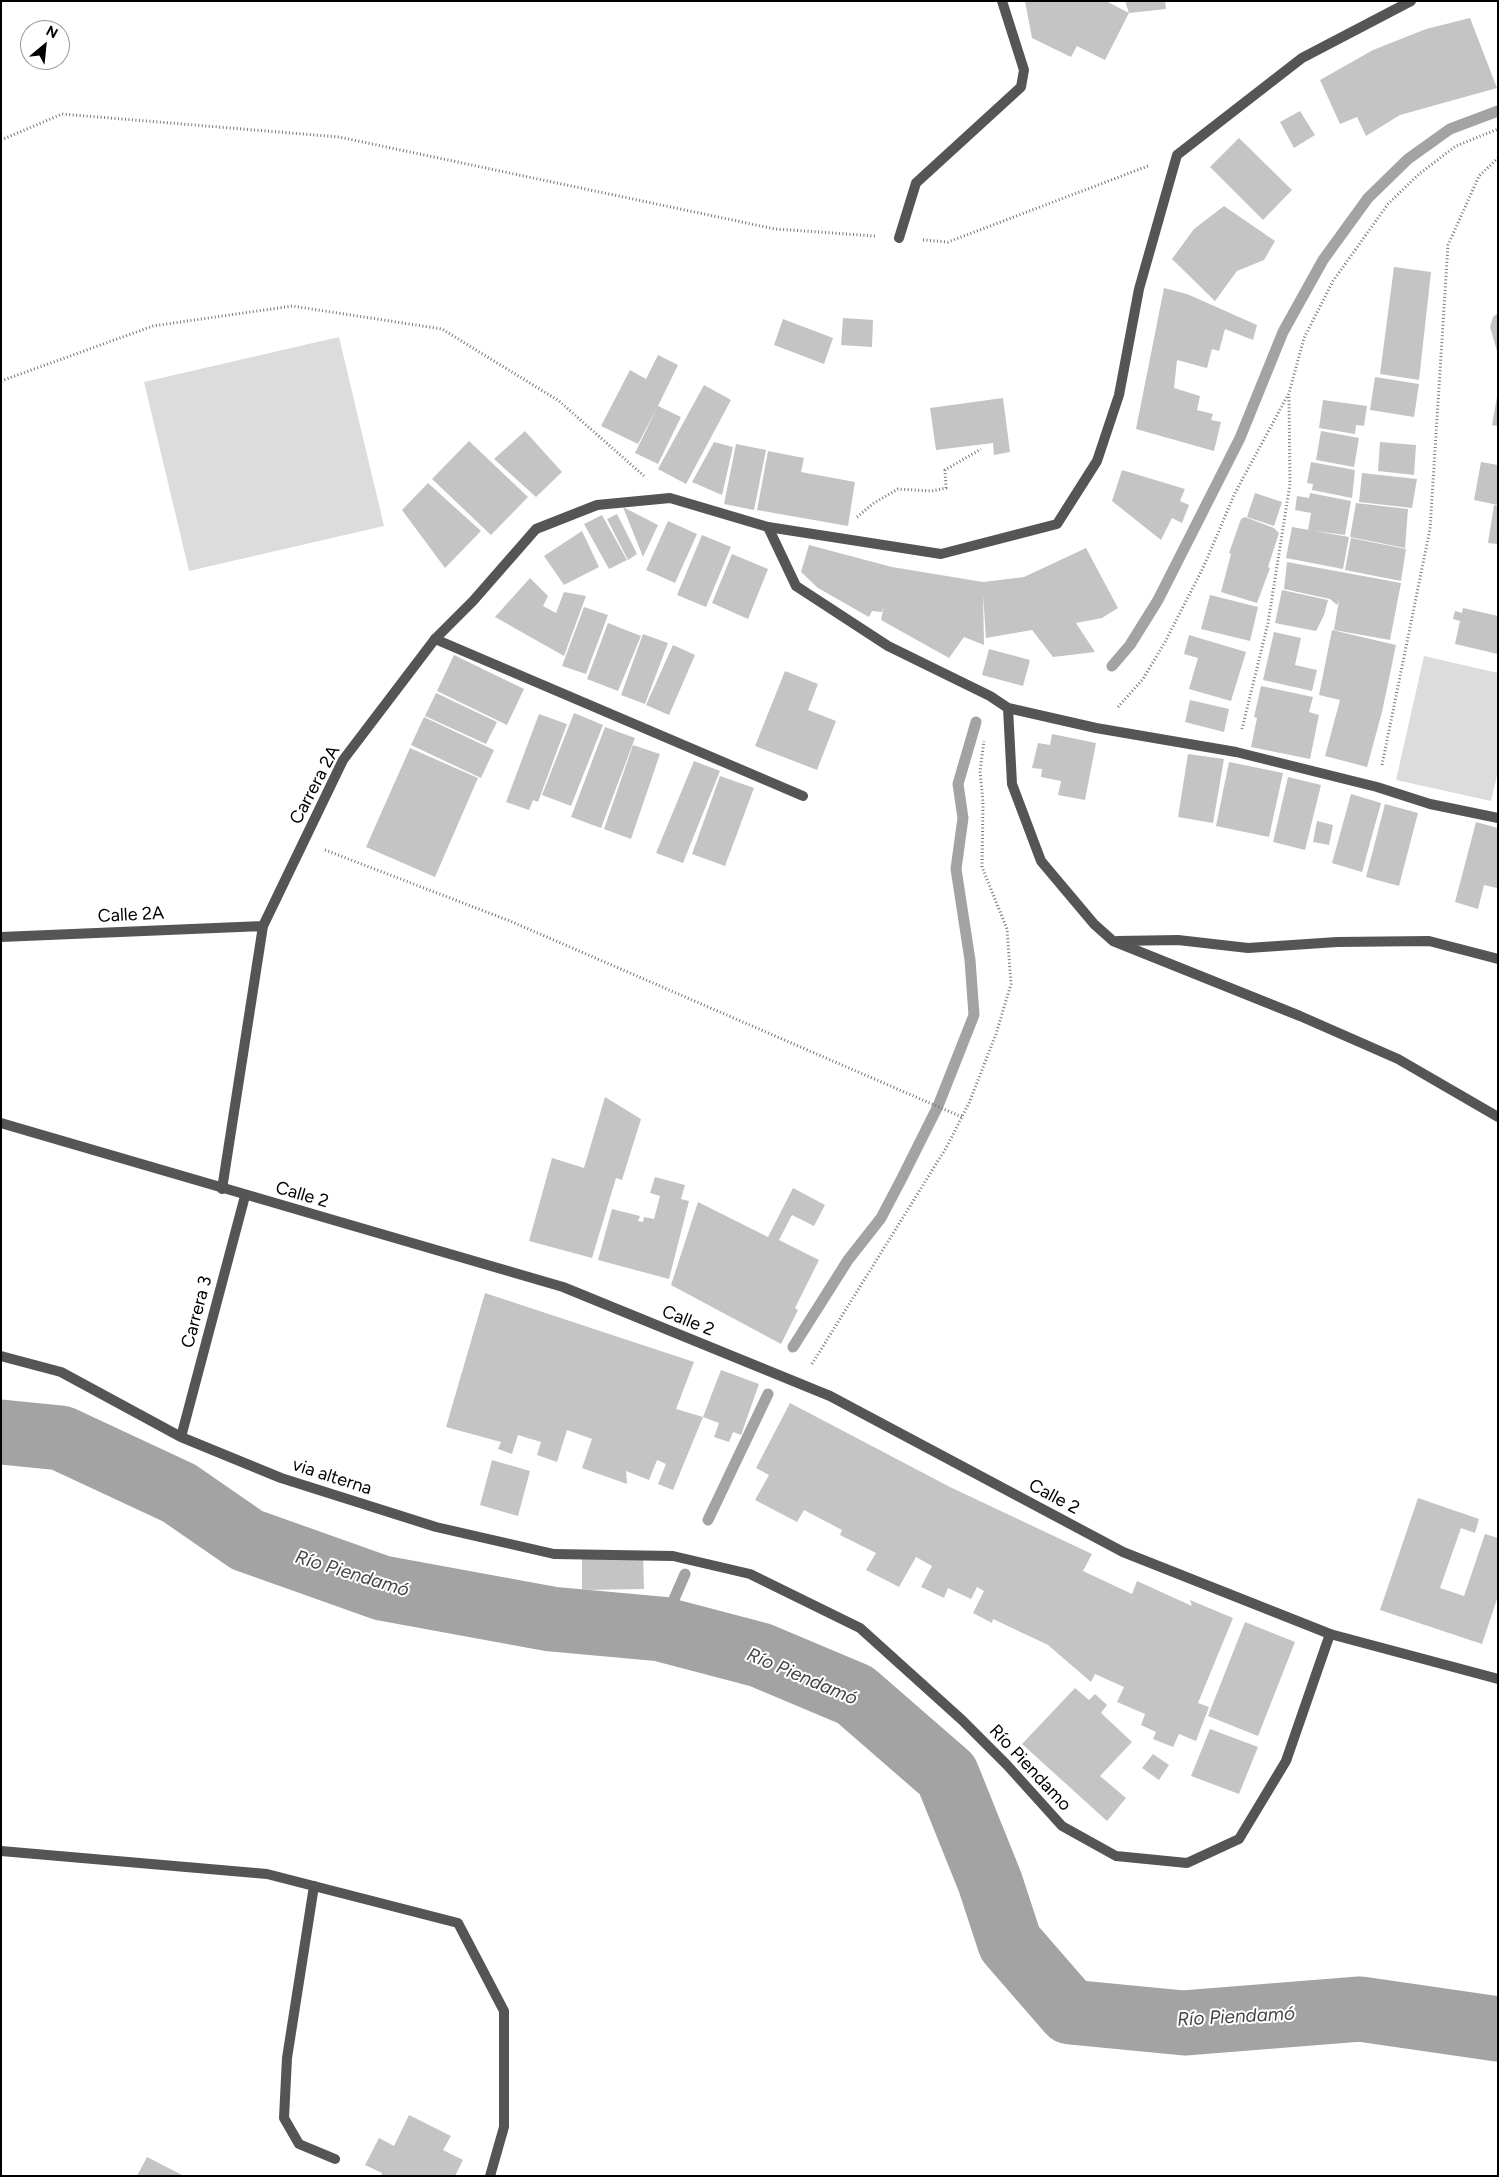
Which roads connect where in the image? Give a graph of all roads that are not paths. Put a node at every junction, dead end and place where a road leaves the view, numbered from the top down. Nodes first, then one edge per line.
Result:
1 (1002, 1) edge
2 (1411, 1) edge
3 (900, 238) road end
4 (768, 527) junction
5 (435, 638) junction
6 (1008, 708) junction
7 (803, 796) dead end
8 (1498, 818) edge
9 (263, 926) junction
10 (1, 937) edge
11 (1114, 941) junction
12 (1498, 959) edge
13 (1498, 1117) edge
14 (1, 1123) edge
15 (222, 1189) junction
16 (245, 1196) junction
17 (1, 1356) edge
18 (181, 1437) junction
19 (673, 1556) joint
20 (1330, 1634) junction
21 (1498, 1678) edge
22 (1, 1851) edge
23 (314, 1886) junction
24 (335, 2159) dead end
25 (490, 2176) edge

1 - 3 street
2 - 4 street
4 - 5 street, Carrera 2A
4 - 6 street
5 - 7 street
5 - 9 street, Carrera 2A
6 - 8 street
6 - 11 street
9 - 10 street, Calle 2A
9 - 15 street, Carrera 2A
11 - 12 street
11 - 13 street
14 - 15 street, Calle 2
15 - 16 street, Calle 2
16 - 18 street, Carrera 3
16 - 20 street, Calle 2
17 - 18 street, via alterna
18 - 19 street, via alterna
19 - 20 street, Río Piendamo
20 - 21 street, Calle 2
22 - 23 street
23 - 24 street
23 - 25 street

